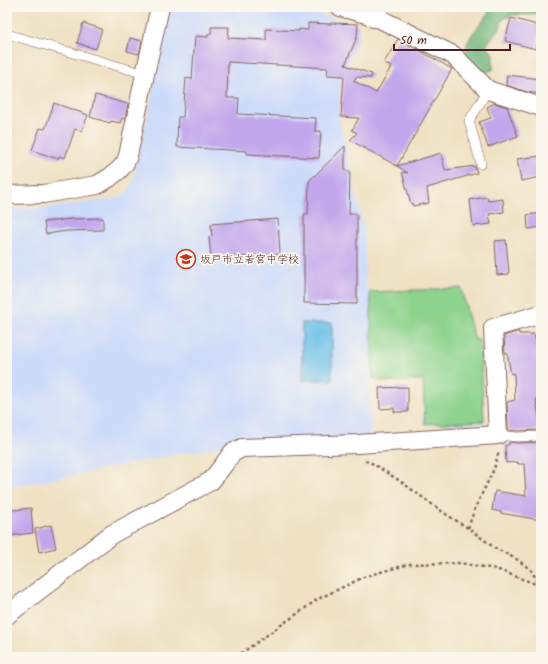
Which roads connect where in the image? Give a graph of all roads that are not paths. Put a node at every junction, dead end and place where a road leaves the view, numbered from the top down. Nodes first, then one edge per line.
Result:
1 (160, 7) edge
2 (340, 7) edge
3 (376, 12) edge
4 (7, 34) edge
5 (145, 74) junction
6 (488, 90) junction
7 (541, 107) edge
8 (481, 164) dead end
9 (7, 195) edge
10 (541, 314) edge
11 (498, 436) junction
12 (541, 436) edge
13 (7, 615) edge

1 - 5 street
2 - 3 street
3 - 6 street
4 - 5 lane
5 - 9 street
6 - 7 street
6 - 8 lane
10 - 11 street
11 - 12 lane
11 - 13 street

